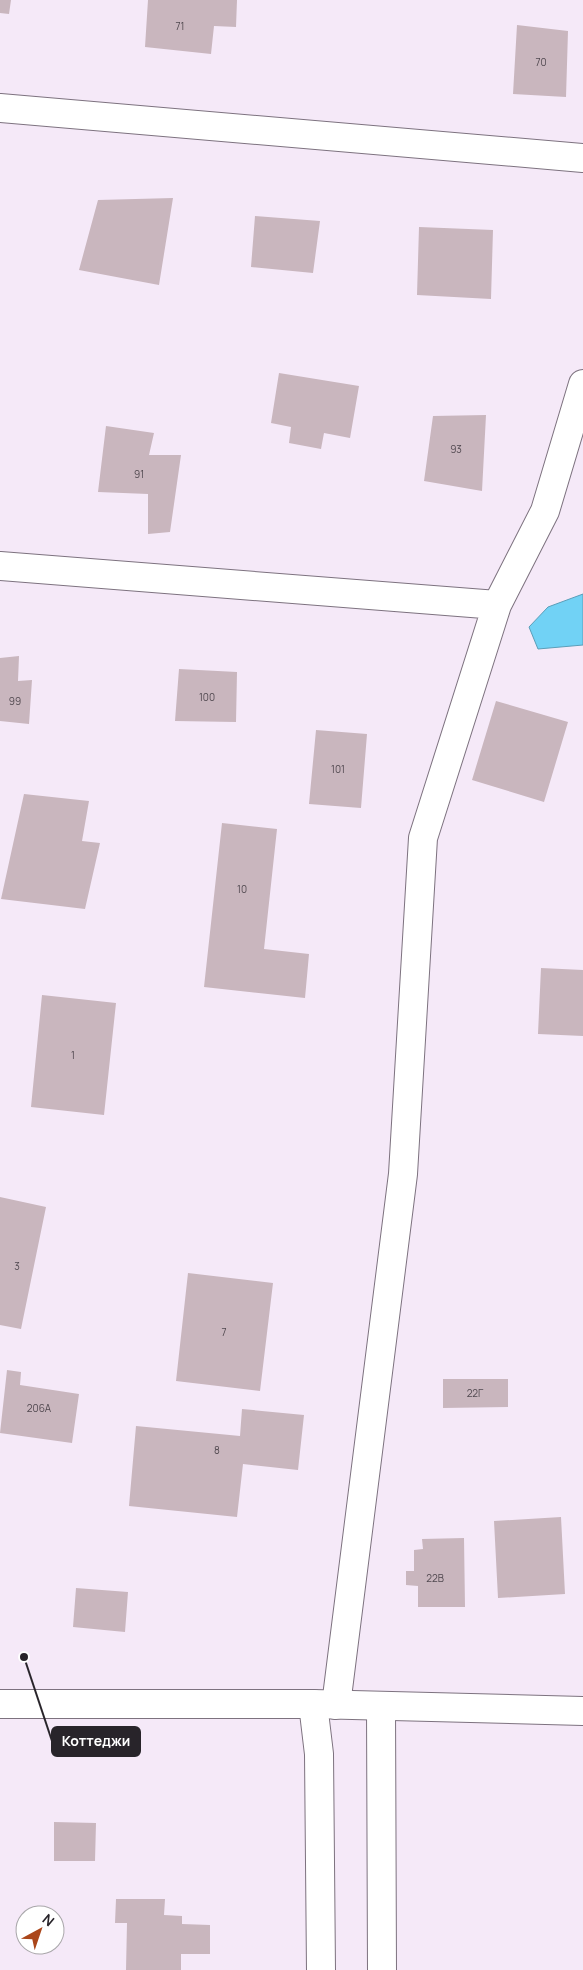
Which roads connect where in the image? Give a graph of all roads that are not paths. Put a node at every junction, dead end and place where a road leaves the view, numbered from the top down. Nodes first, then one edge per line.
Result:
1 (0, 108) edge
2 (583, 158) edge
3 (583, 384) edge
4 (0, 566) edge
5 (497, 605) junction
6 (0, 1704) edge
7 (325, 1704) junction
8 (381, 1706) junction
9 (583, 1711) edge
10 (321, 1970) edge
11 (382, 1970) edge

1 - 2 street
3 - 5 street
4 - 5 street
5 - 7 street
6 - 7 street
7 - 8 street
7 - 10 street
8 - 9 street
8 - 11 street

